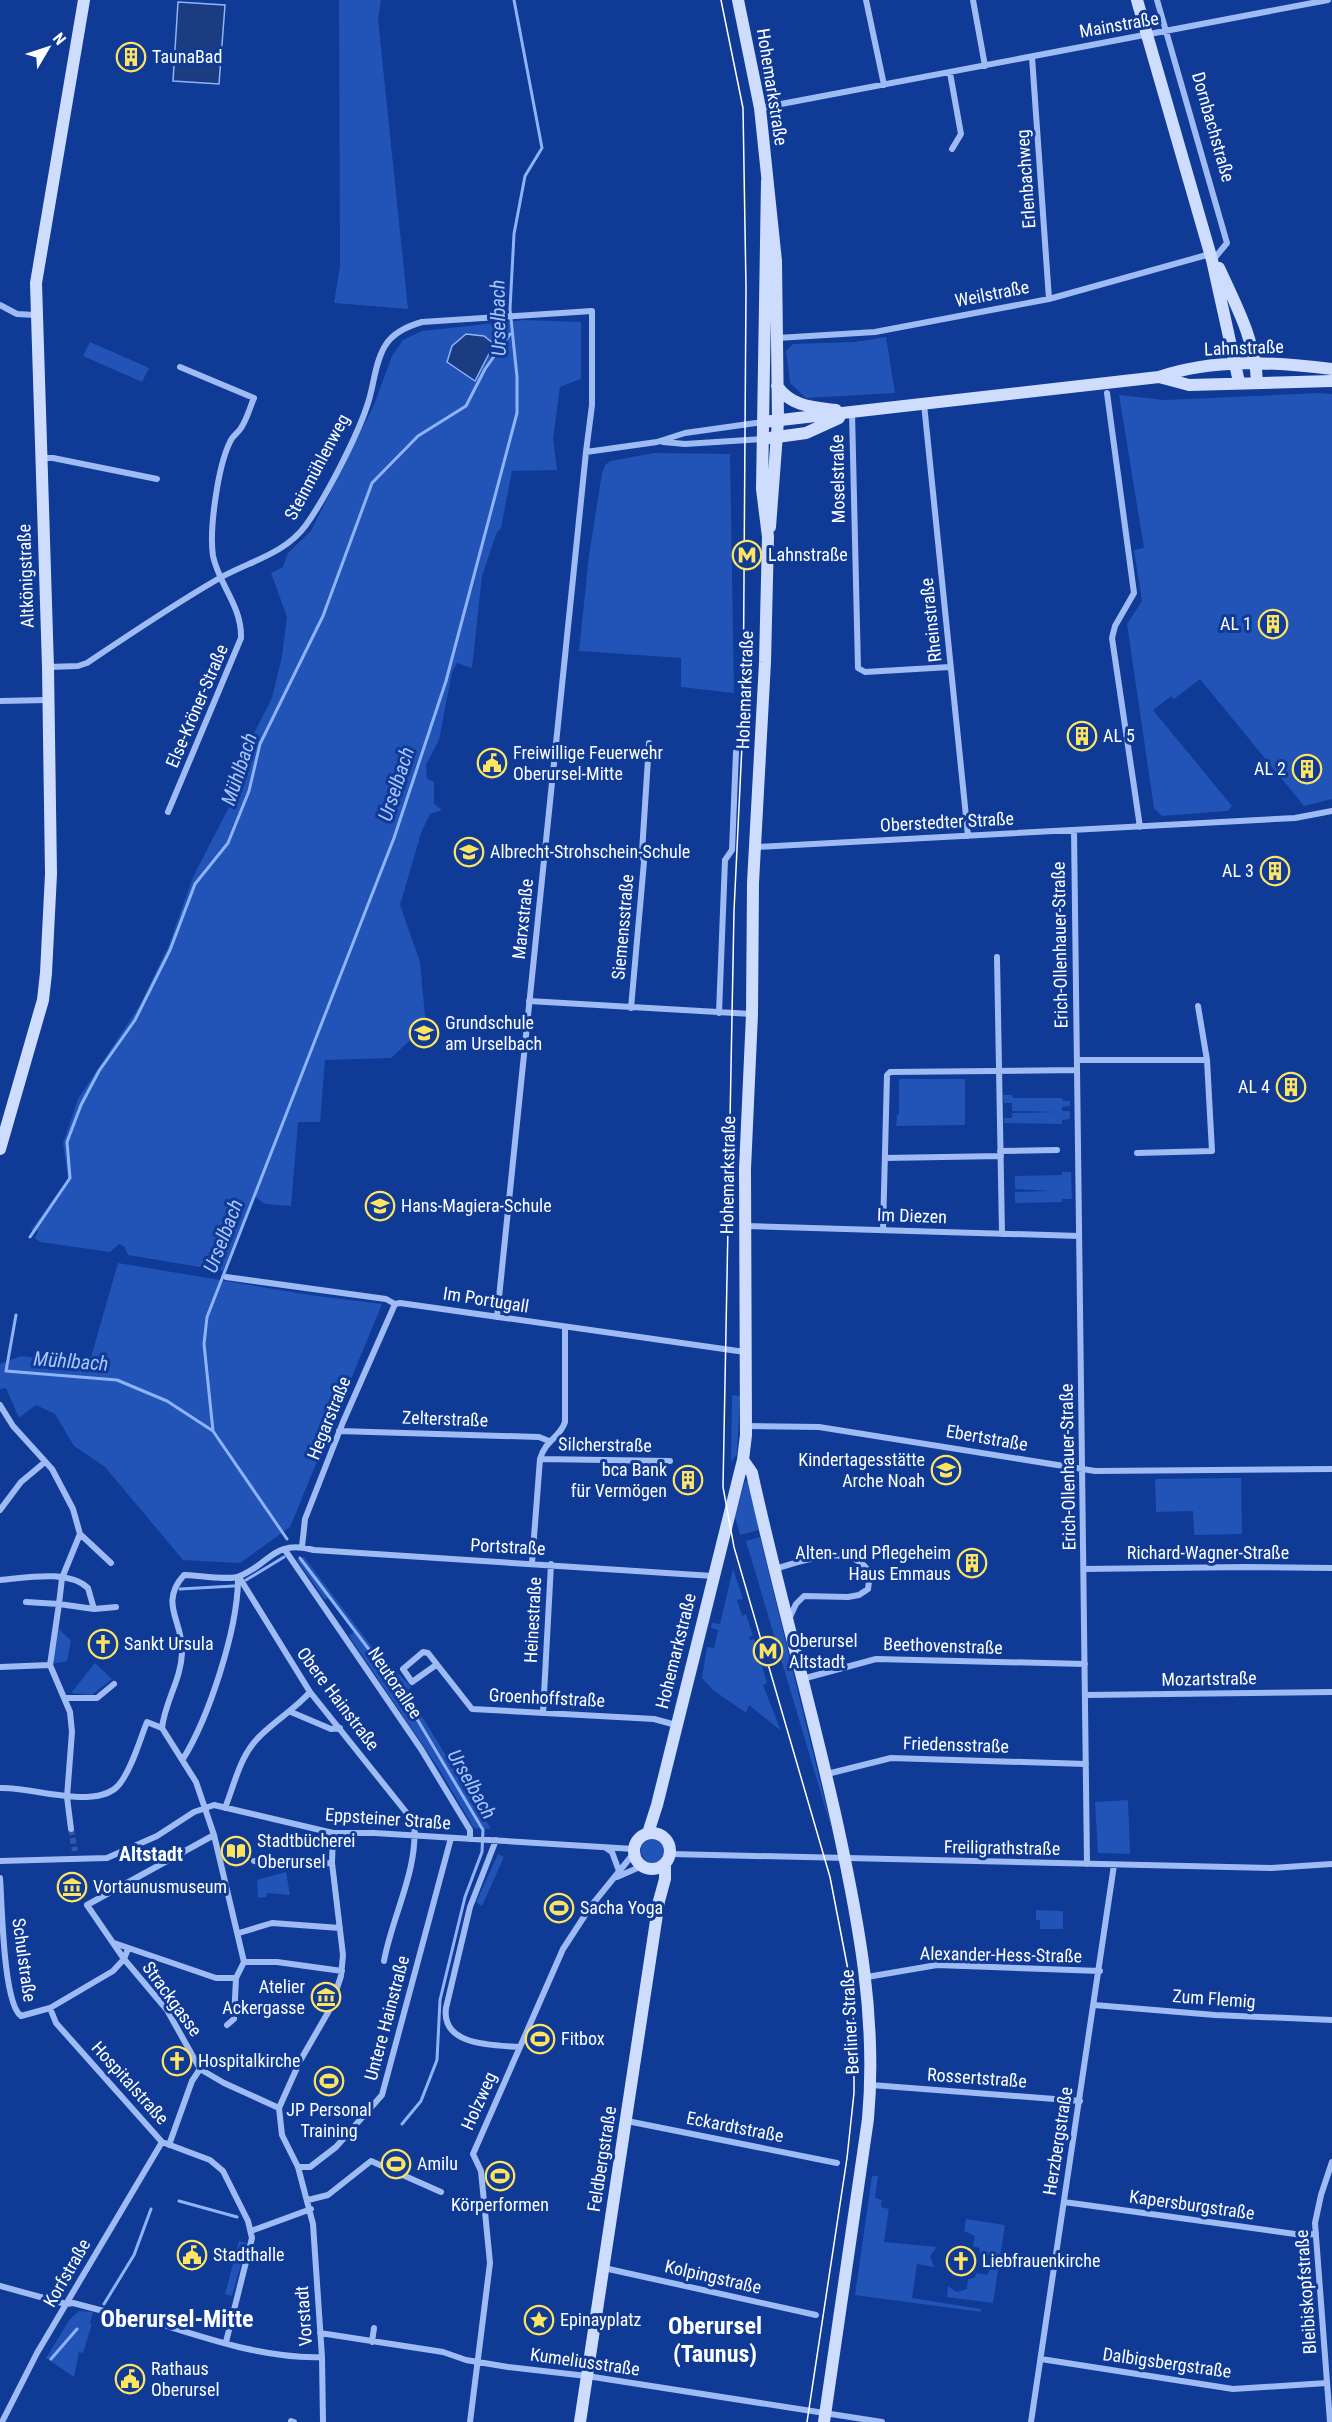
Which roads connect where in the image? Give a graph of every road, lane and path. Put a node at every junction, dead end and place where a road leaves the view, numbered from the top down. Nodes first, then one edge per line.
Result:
1 (84, 0) edge
2 (738, 0) edge
3 (866, 0) edge
4 (973, 0) edge
5 (1137, 0) edge
6 (1157, 0) edge
7 (1328, 0) edge
8 (1166, 32) junction
9 (1146, 33) junction
10 (1032, 57) junction
11 (986, 66) junction
12 (950, 73) junction
13 (884, 85) junction
14 (760, 108) junction
15 (952, 148) dead end
16 (767, 181) junction
17 (1211, 257) junction
18 (1049, 299) junction
19 (0, 305) edge
20 (592, 312) joint
21 (35, 315) junction
22 (776, 338) junction
23 (1257, 362) junction
24 (1237, 364) junction
25 (180, 367) dead end
26 (1332, 369) edge
27 (1159, 377) junction
28 (1332, 381) edge
29 (1239, 382) junction
30 (1257, 382) junction
31 (777, 386) junction
32 (1107, 393) dead end
33 (924, 402) junction
34 (852, 412) junction
35 (778, 421) junction
36 (763, 422) junction
37 (777, 436) junction
38 (763, 439) junction
39 (657, 442) junction
40 (586, 452) junction
41 (40, 458) junction
42 (157, 479) dead end
43 (768, 537) junction
44 (220, 577) junction
45 (48, 667) junction
46 (950, 668) junction
47 (48, 700) junction
48 (0, 701) edge
49 (649, 742) dead end
50 (736, 752) dead end
51 (1332, 811) edge
52 (168, 812) dead end
53 (1140, 827) junction
54 (1074, 830) junction
55 (968, 836) junction
56 (756, 847) junction
57 (997, 957) dead end
58 (529, 1001) junction
59 (1198, 1006) dead end
60 (631, 1008) junction
61 (719, 1013) junction
62 (752, 1014) junction
63 (1077, 1060) junction
64 (1207, 1060) junction
65 (999, 1070) junction
66 (1077, 1070) junction
67 (0, 1149) edge
68 (1057, 1150) dead end
69 (1137, 1153) dead end
70 (1000, 1154) junction
71 (885, 1158) junction
72 (744, 1226) junction
73 (883, 1230) junction
74 (1002, 1234) junction
75 (1079, 1236) junction
76 (226, 1276) dead end
77 (395, 1304) junction
78 (497, 1317) junction
79 (566, 1328) junction
80 (744, 1352) junction
81 (0, 1405) edge
82 (746, 1425) junction
83 (339, 1431) junction
84 (549, 1441) junction
85 (540, 1459) junction
86 (743, 1460) junction
87 (670, 1461) dead end
88 (45, 1462) junction
89 (1332, 1469) edge
90 (1082, 1470) junction
91 (0, 1510) edge
92 (80, 1534) junction
93 (302, 1547) junction
94 (285, 1550) junction
95 (111, 1563) dead end
96 (532, 1563) junction
97 (551, 1564) junction
98 (1332, 1568) edge
99 (774, 1569) junction
100 (1084, 1569) junction
101 (713, 1576) junction
102 (238, 1577) junction
103 (62, 1578) junction
104 (0, 1580) edge
105 (26, 1602) dead end
106 (59, 1604) junction
107 (116, 1607) dead end
108 (94, 1609) junction
109 (787, 1626) junction
110 (50, 1665) junction
111 (436, 1665) junction
112 (1085, 1665) junction
113 (0, 1667) edge
114 (802, 1679) junction
115 (114, 1684) dead end
116 (310, 1692) junction
117 (1332, 1692) edge
118 (1086, 1695) junction
119 (66, 1698) junction
120 (291, 1712) junction
121 (543, 1713) junction
122 (676, 1725) junction
123 (162, 1728) junction
124 (340, 1728) junction
125 (183, 1759) junction
126 (1086, 1764) junction
127 (827, 1774) junction
128 (0, 1788) edge
129 (66, 1797) junction
130 (206, 1807) junction
131 (225, 1808) junction
132 (71, 1829) tunnel mouth
133 (333, 1833) junction
134 (654, 1834) junction
135 (214, 1835) junction
136 (415, 1835) junction
137 (451, 1838) junction
138 (470, 1839) junction
139 (496, 1840) junction
140 (606, 1848) junction
141 (75, 1851) tunnel mouth
142 (634, 1851) junction
143 (844, 1858) junction
144 (75, 1859) junction
145 (668, 1859) junction
146 (0, 1861) edge
147 (254, 1861) dead end
148 (332, 1863) junction
149 (1087, 1864) junction
150 (1332, 1864) edge
151 (1114, 1865) junction
152 (645, 1868) junction
153 (618, 1874) junction
154 (0, 1878) edge
155 (659, 1901) junction
156 (340, 1928) junction
157 (239, 1933) junction
158 (113, 1943) junction
159 (128, 1949) junction
160 (124, 1959) junction
161 (384, 1961) dead end
162 (244, 1962) junction
163 (342, 1971) junction
164 (1100, 1971) junction
165 (867, 1977) junction
166 (236, 1978) junction
167 (1094, 2005) junction
168 (50, 2008) junction
169 (1332, 2020) edge
170 (227, 2025) dead end
171 (519, 2047) junction
172 (200, 2069) junction
173 (871, 2085) junction
174 (1080, 2100) junction
175 (279, 2108) junction
176 (627, 2121) junction
177 (162, 2142) junction
178 (169, 2145) junction
179 (1332, 2162) edge
180 (837, 2163) dead end
181 (298, 2167) junction
182 (441, 2192) dead end
183 (308, 2200) junction
184 (1064, 2202) junction
185 (311, 2209) junction
186 (251, 2231) junction
187 (1316, 2234) junction
188 (604, 2268) junction
189 (0, 2286) edge
190 (66, 2304) junction
191 (148, 2314) dead end
192 (816, 2315) dead end
193 (146, 2322) junction
194 (374, 2328) dead end
195 (320, 2333) junction
196 (226, 2342) junction
197 (372, 2342) junction
198 (322, 2357) junction
199 (1041, 2359) junction
200 (478, 2362) junction
201 (587, 2376) junction
202 (1327, 2383) junction
203 (825, 2417) edge
204 (2, 2422) edge
205 (323, 2422) edge
206 (470, 2422) edge
207 (580, 2422) edge
208 (882, 2422) edge
209 (1031, 2422) edge
210 (1330, 2422) edge

1 - 21 street, Altkönigstraße
2 - 14 street, Hohemarkstraße
3 - 13 street
4 - 11 street
5 - 9 street
6 - 8 street, Dornbachstraße
7 - 8 street, Mainstraße
8 - 9 street, Mainstraße
8 - 17 street, Dornbachstraße
9 - 10 street, Mainstraße
9 - 17 street
10 - 11 street, Mainstraße
10 - 18 street, Erlenbachweg
11 - 12 street, Mainstraße
12 - 13 street, Mainstraße
12 - 15 street
13 - 14 street, Mainstraße
14 - 16 street, Hohemarkstraße
16 - 22 street, Hohemarkstraße
16 - 36 street, Hohemarkstraße
17 - 18 street, Weilstraße
17 - 23 street
17 - 24 street
18 - 22 street, Weilstraße
19 - 21 street
20 - 40 street, Marxstraße
20 - 44 street, Steinmühlenweg
21 - 41 street, Altkönigstraße
22 - 31 street, Hohemarkstraße
23 - 24 street, Lahnstraße
23 - 26 street, Lahnstraße
23 - 30 street
24 - 27 street, Lahnstraße
24 - 29 street
25 - 44 street, Else-Kröner-Straße
27 - 29 street, Lahnstraße
27 - 33 street, Lahnstraße
28 - 30 street, Lahnstraße
29 - 30 street, Lahnstraße
31 - 34 street, Lahnstraße
31 - 35 street, Hohemarkstraße
32 - 53 street
33 - 34 street, Lahnstraße
33 - 46 street, Rheinstraße
34 - 35 street, Lahnstraße
34 - 37 street, Lahnstraße
34 - 46 street, Moselstraße
35 - 36 street, Lahnstraße
35 - 37 street, Hohemarkstraße
36 - 38 street, Hohemarkstraße
36 - 39 street
37 - 38 street, Lahnstraße
37 - 43 street, Hohemarkstraße
38 - 39 street
38 - 43 street, Hohemarkstraße
39 - 40 street
40 - 58 street, Marxstraße
41 - 42 street
41 - 45 street, Altkönigstraße
43 - 56 street, Hohemarkstraße
44 - 45 street, Steinmühlenweg
44 - 52 street, Else-Kröner-Straße
45 - 47 street, Altkönigstraße
46 - 55 street, Rheinstraße
47 - 48 street
47 - 67 street, Altkönigstraße
49 - 60 street, Siemensstraße
50 - 61 street, Hohemarkstraße
51 - 53 street, Oberstedter Straße
53 - 54 street, Oberstedter Straße
54 - 55 street, Oberstedter Straße
54 - 63 street, Erich-Ollenhauer-Straße
55 - 56 street, Oberstedter Straße
56 - 62 street, Hohemarkstraße
57 - 65 street
58 - 60 street
58 - 78 street, Marxstraße
59 - 64 street
60 - 61 street
61 - 62 street
62 - 72 street, Hohemarkstraße
63 - 64 street
63 - 66 street, Erich-Ollenhauer-Straße
64 - 69 street
65 - 66 street
65 - 70 street
65 - 71 street
66 - 75 street, Erich-Ollenhauer-Straße
68 - 70 street
70 - 71 street
70 - 74 street
71 - 73 street
72 - 73 street, Im Diezen
72 - 80 street, Hohemarkstraße
73 - 74 street, Im Diezen
74 - 75 street, Im Diezen
75 - 90 street, Erich-Ollenhauer-Straße
76 - 77 street, Im Portugall
77 - 78 street, Im Portugall
77 - 83 street, Hegarstraße
78 - 79 street, Im Portugall
79 - 80 street, Im Portugall
79 - 84 street, Silcherstraße
80 - 82 street, Hohemarkstraße
81 - 88 street
82 - 86 street, Hohemarkstraße
82 - 90 street, Ebertstraße
83 - 84 street, Zelterstraße
83 - 93 street, Hegarstraße
84 - 85 street, Silcherstraße
85 - 87 street, Silcherstraße
85 - 96 street, Silcherstraße
86 - 99 street, Berliner Straße
86 - 101 street, Hohemarkstraße
88 - 91 street
88 - 92 street
89 - 90 street, Ebertstraße
90 - 100 street, Erich-Ollenhauer-Straße
92 - 95 street
92 - 103 street
93 - 94 street, Portstraße
93 - 96 street, Portstraße
94 - 102 street, Portstraße
94 - 138 street, Neutorallee
96 - 97 street, Portstraße
97 - 101 street, Portstraße
97 - 121 street, Heinestraße
98 - 100 street, Richard-Wagner-Straße
99 - 109 street, Berliner Straße
99 - 109 street
100 - 112 street, Erich-Ollenhauer-Straße
101 - 122 street, Hohemarkstraße
102 - 116 street, Obere Hainstraße
102 - 123 street
102 - 125 street
103 - 104 street
103 - 106 street
103 - 108 street
105 - 106 street
106 - 108 street
106 - 110 street
107 - 108 street
109 - 114 street, Berliner Straße
110 - 113 street
110 - 119 street
111 - 111 street
111 - 121 street, Groenhoffstraße
112 - 114 street, Beethovenstraße
112 - 118 street, Erich-Ollenhauer-Straße
114 - 127 street, Berliner Straße
115 - 119 street
116 - 120 street
116 - 124 street, Obere Hainstraße
117 - 118 street, Mozartstraße
118 - 126 street, Erich-Ollenhauer-Straße
119 - 129 street
120 - 124 street
120 - 131 street
121 - 122 street, Groenhoffstraße
122 - 134 street, Hohemarkstraße
123 - 125 street
123 - 129 street
124 - 136 street, Obere Hainstraße
125 - 130 street
126 - 127 street, Friedensstraße
126 - 149 street, Erich-Ollenhauer-Straße
127 - 143 street, Berliner Straße
128 - 129 street
129 - 132 street
130 - 131 street, Eppsteiner Straße
130 - 135 street
130 - 144 street
131 - 133 street, Eppsteiner Straße
133 - 136 street, Eppsteiner Straße
133 - 148 street
134 - 142 street
134 - 145 street
135 - 157 street
135 - 158 street, Strackgasse
136 - 137 street, Eppsteiner Straße
136 - 161 street
137 - 138 street, Eppsteiner Straße
137 - 181 street, Untere Hainstraße
138 - 139 street, Eppsteiner Straße
139 - 140 street, Eppsteiner Straße
139 - 171 street
140 - 142 street, Eppsteiner Straße
140 - 153 street
141 - 144 street
142 - 152 street
142 - 153 street, Holzweg
143 - 145 street, Freiligrathstraße
143 - 149 street, Freiligrathstraße
143 - 165 street, Berliner Straße
144 - 146 street
145 - 152 street
145 - 155 street, Feldbergstraße
147 - 148 street
148 - 156 street
149 - 151 street, Freiligrathstraße
150 - 151 street, Freiligrathstraße
151 - 164 street, Herzbergstraße
152 - 153 street, Holzweg
152 - 155 street, Feldbergstraße
153 - 171 street, Holzweg
154 - 168 street, Schulstraße
155 - 176 street, Feldbergstraße
156 - 157 street
156 - 163 street
157 - 162 street
158 - 159 street
158 - 160 street, Strackgasse
159 - 160 street
159 - 166 street
160 - 168 street
160 - 172 street, Strackgasse
162 - 163 street
162 - 166 street
163 - 175 street
164 - 165 street, Alexander-Hess-Straße
164 - 167 street, Herzbergstraße
165 - 173 street, Berliner Straße
166 - 170 street
167 - 169 street, Zum Flemig
167 - 174 street, Herzbergstraße
168 - 177 street, Hospitalstraße
171 - 200 street, Holzweg
172 - 175 street
172 - 178 street
173 - 174 street, Rossertstraße
173 - 203 street, Berliner Straße
174 - 184 street, Herzbergstraße
175 - 181 street, Vorstadt
176 - 180 street, Eckardtstraße
176 - 188 street, Feldbergstraße
177 - 178 street, Hospitalstraße
177 - 190 street, Korfstraße
178 - 186 street, Hospitalstraße
179 - 187 street, Bleibiskopfstraße
181 - 183 street, Vorstadt
182 - 183 street
183 - 185 street, Vorstadt
184 - 187 street, Kapersburgstraße
184 - 199 street, Herzbergstraße
185 - 186 street
185 - 195 street, Vorstadt
186 - 196 street
187 - 202 street, Bleibiskopfstraße
188 - 192 street, Kolpingstraße
188 - 201 street, Feldbergstraße
189 - 190 street
190 - 193 street
190 - 204 street, Korfstraße
191 - 193 street
193 - 196 street
194 - 197 street
195 - 197 street, Kumeliusstraße
195 - 198 street, Vorstadt
196 - 198 street
197 - 200 street, Kumeliusstraße
198 - 205 street, Vorstadt
199 - 202 street, Dalbigsbergstraße
199 - 209 street, Herzbergstraße
200 - 201 street, Kumeliusstraße
200 - 206 street, Holzweg
201 - 203 street, Kumeliusstraße
201 - 207 street, Feldbergstraße
202 - 210 street, Bleibiskopfstraße
203 - 208 street, Kumeliusstraße

